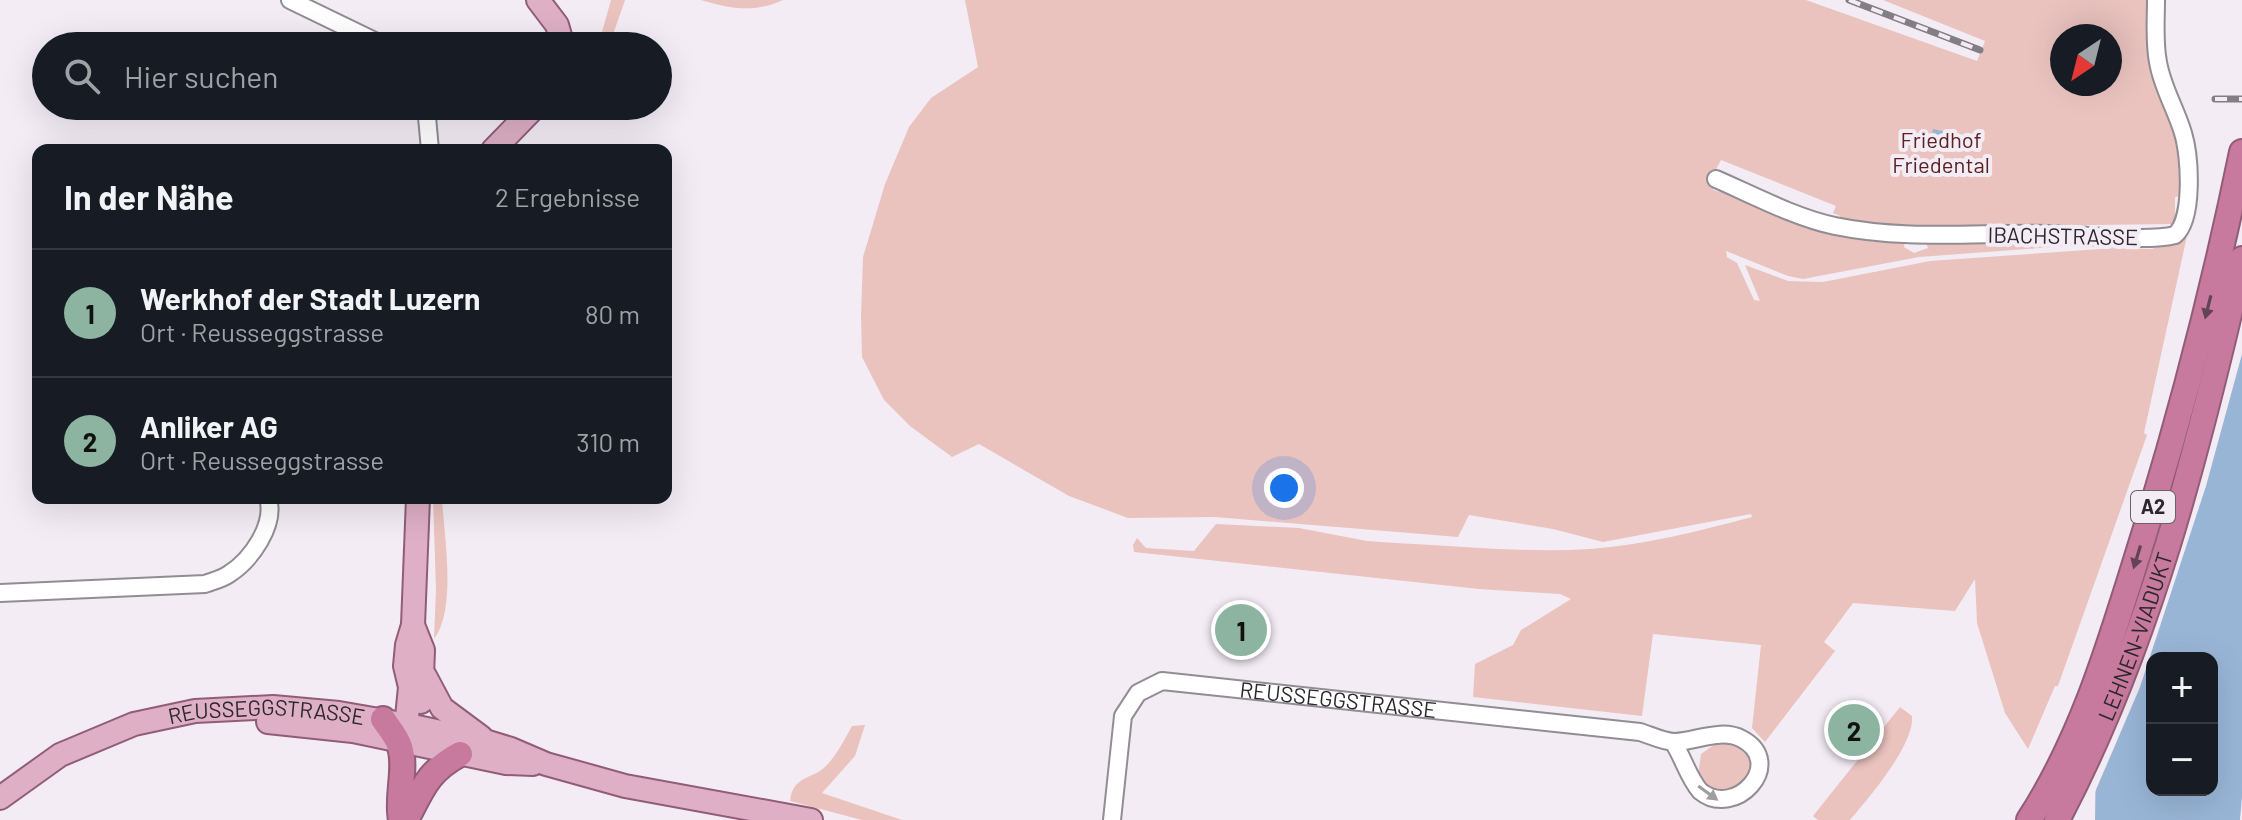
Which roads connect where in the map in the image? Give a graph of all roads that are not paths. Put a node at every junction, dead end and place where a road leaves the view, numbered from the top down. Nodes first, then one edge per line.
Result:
1 (290, 0) edge
2 (538, 0) edge
3 (2156, 0) edge
4 (356, 32) edge
5 (559, 32) edge
6 (427, 120) edge
7 (522, 120) edge
8 (429, 144) edge
9 (499, 144) edge
10 (2242, 152) edge
11 (1716, 179) dead end
12 (2242, 259) edge
13 (269, 504) edge
14 (418, 504) edge
15 (0, 593) edge
16 (414, 668) junction
17 (399, 728) junction
18 (488, 742) junction
19 (1673, 742) junction
20 (460, 754) junction
21 (546, 764) junction
22 (0, 798) edge
23 (0, 815) edge
24 (403, 820) edge
25 (811, 820) edge
26 (1112, 820) edge
27 (2029, 820) edge
28 (2057, 820) edge

1 - 4 street
2 - 5 main road
3 - 11 street, IBACHSTRASSE
6 - 8 street
7 - 9 main road
10 -> 27 highway, A2
12 - 28 highway, LEHNEN-VIADUKT / A2
13 - 15 street
14 - 16 main road
16 - 17 main road
16 - 17 main road
16 - 18 main road
17 - 18 main road, REUSSEGGSTRASSE
17 - 20 main road, REUSSEGGSTRASSE
17 - 22 main road, REUSSEGGSTRASSE
17 - 23 main road, REUSSEGGSTRASSE
17 - 24 highway
18 - 21 main road, REUSSEGGSTRASSE
19 -> 19 street, REUSSEGGSTRASSE
19 - 26 street, REUSSEGGSTRASSE
20 - 21 main road, REUSSEGGSTRASSE
20 - 24 highway
21 - 25 main road, REUSSEGGSTRASSE

